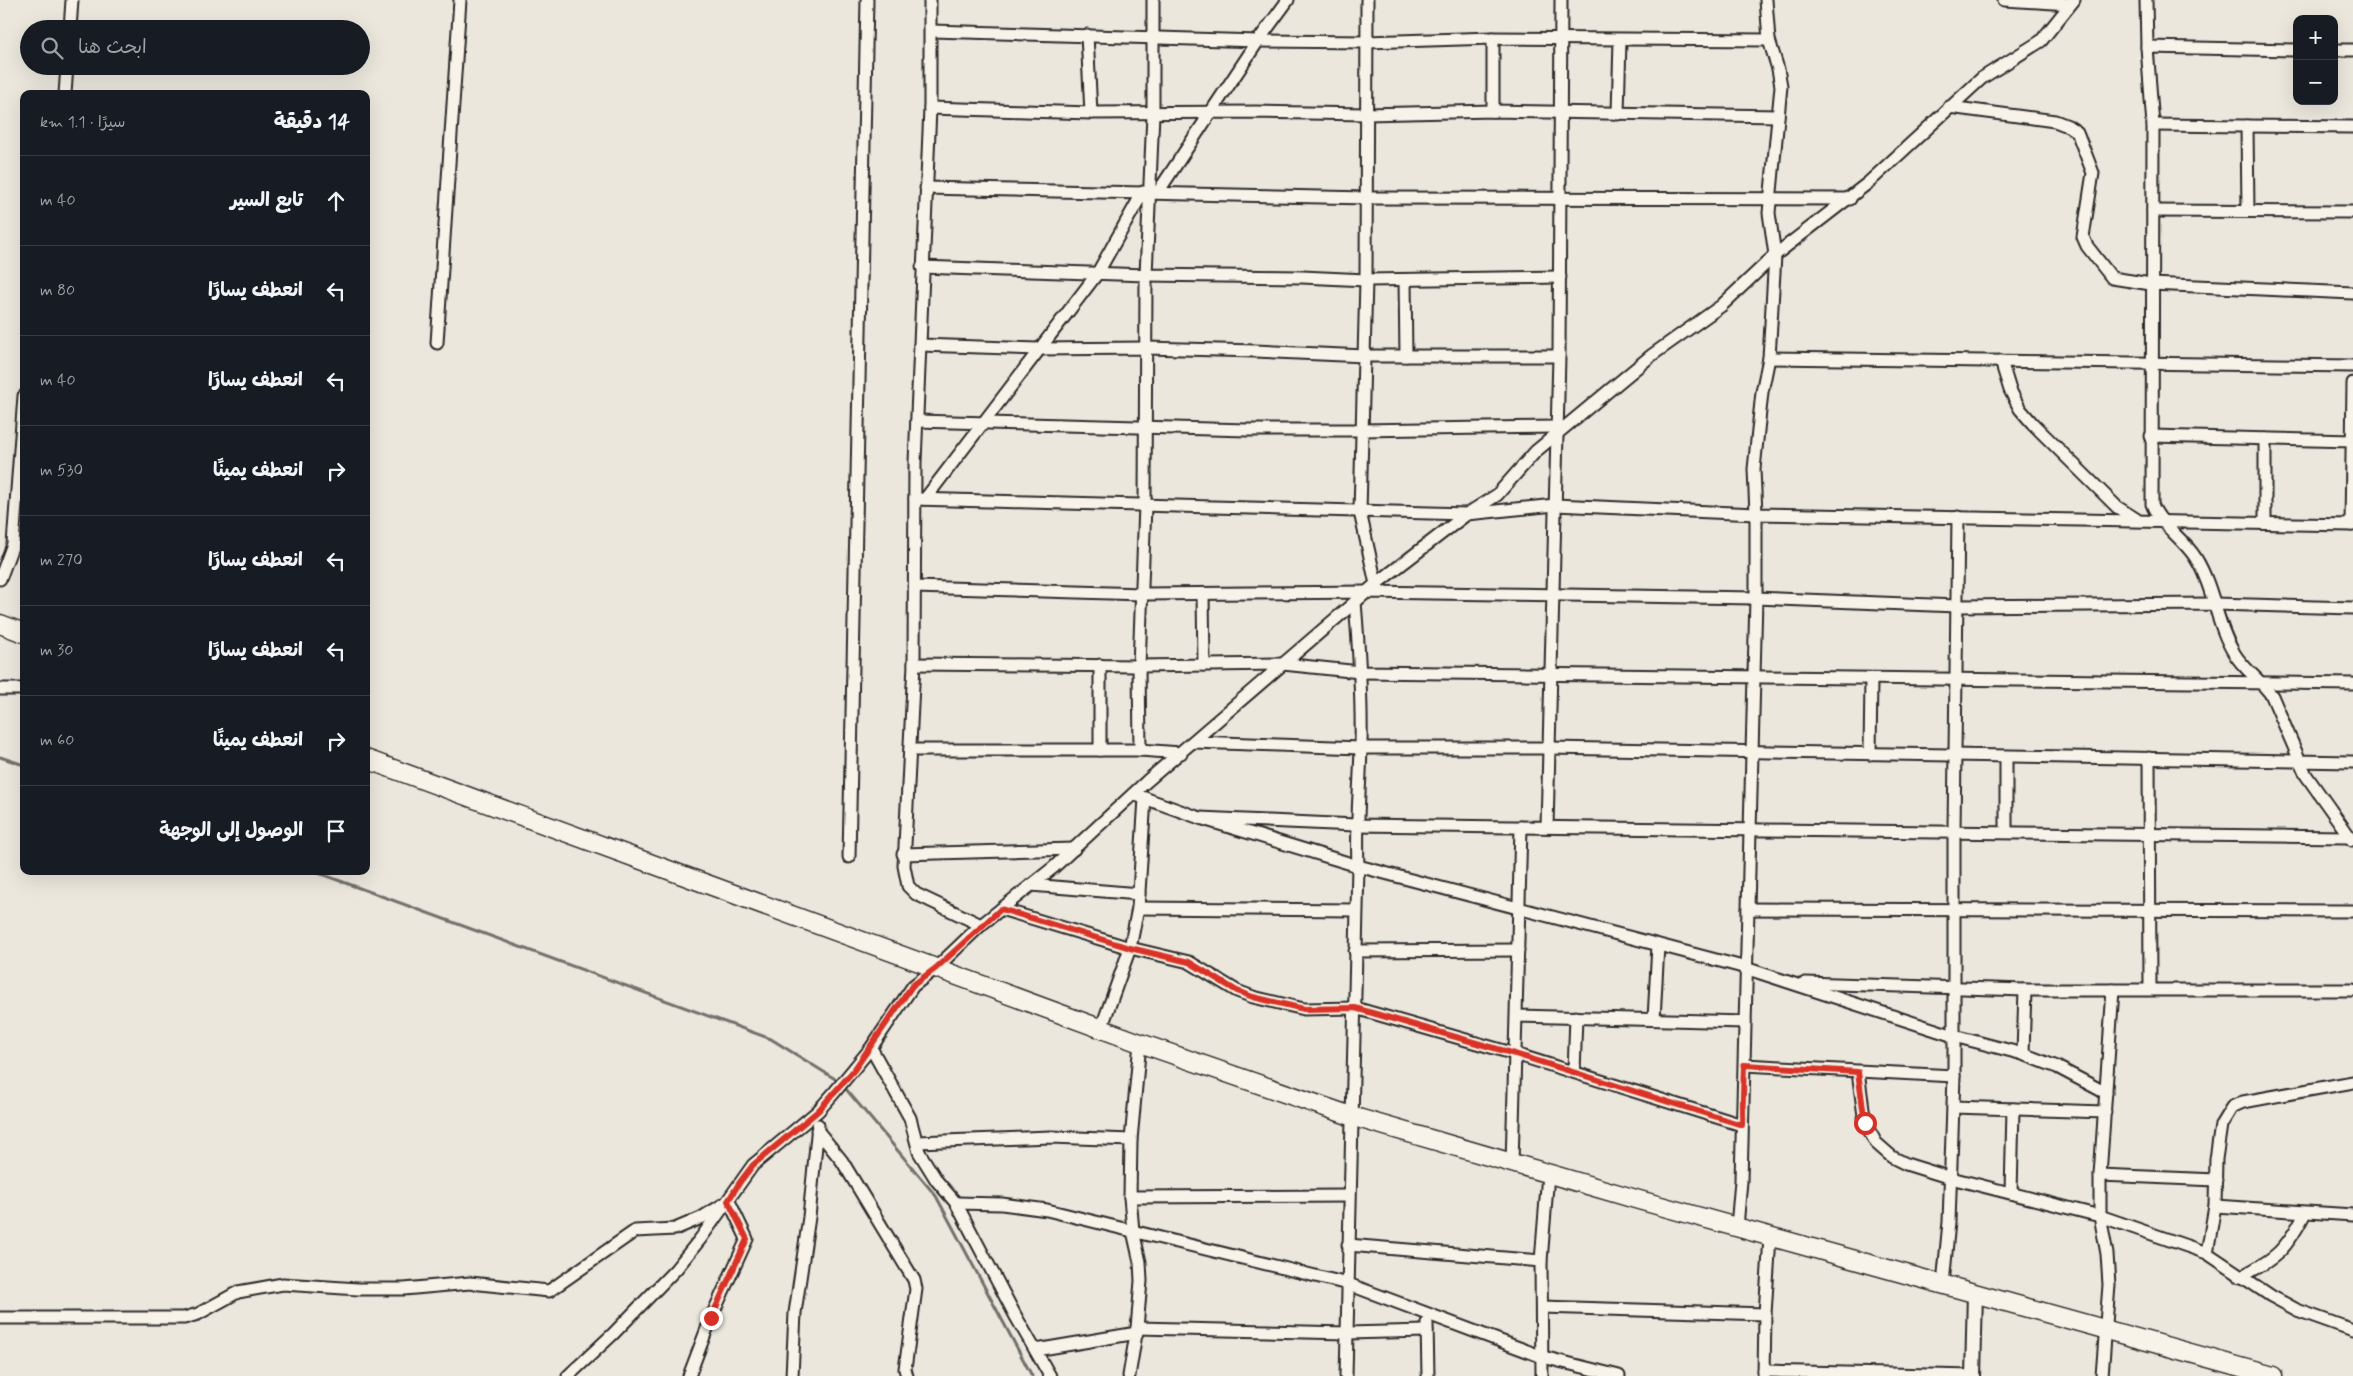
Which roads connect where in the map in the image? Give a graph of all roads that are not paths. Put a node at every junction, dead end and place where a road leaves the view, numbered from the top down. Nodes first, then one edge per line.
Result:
1 (72, 0) edge
2 (460, 0) edge
3 (866, 0) edge
4 (930, 0) edge
5 (1153, 0) edge
6 (1288, 0) edge
7 (1367, 0) edge
8 (1561, 0) edge
9 (1766, 0) edge
10 (2004, 0) edge
11 (2146, 0) edge
12 (2072, 2) edge
13 (71, 20) edge
14 (932, 31) junction
15 (1087, 35) junction
16 (1152, 37) junction
17 (1493, 38) junction
18 (1562, 39) junction
19 (1620, 40) junction
20 (1769, 40) junction
21 (1258, 41) junction
22 (1366, 42) junction
23 (2147, 47) junction
24 (2293, 50) edge
25 (2338, 50) edge
26 (2353, 50) edge
27 (66, 75) edge
28 (65, 90) edge
29 (930, 108) junction
30 (1949, 108) junction
31 (1493, 111) junction
32 (1210, 112) junction
33 (1562, 112) junction
34 (1091, 113) junction
35 (1153, 114) junction
36 (1366, 114) junction
37 (1618, 114) junction
38 (1778, 116) junction
39 (2153, 125) junction
40 (2247, 126) junction
41 (2353, 127) edge
42 (926, 188) junction
43 (1150, 192) junction
44 (1558, 197) junction
45 (1367, 198) junction
46 (1850, 198) junction
47 (1771, 199) junction
48 (2153, 211) junction
49 (2248, 211) junction
50 (2353, 212) edge
51 (1775, 255) junction
52 (922, 267) junction
53 (1096, 274) junction
54 (1146, 275) junction
55 (1560, 277) junction
56 (1366, 280) junction
57 (1405, 280) junction
58 (2151, 284) junction
59 (2353, 293) edge
60 (437, 343) dead end
61 (920, 345) junction
62 (1146, 348) junction
63 (1037, 350) junction
64 (1365, 356) junction
65 (1406, 356) junction
66 (1559, 356) junction
67 (1769, 358) junction
68 (2000, 361) junction
69 (2151, 364) junction
70 (2353, 366) edge
71 (2353, 383) edge
72 (917, 421) junction
73 (983, 423) junction
74 (1145, 427) junction
75 (1361, 430) junction
76 (1556, 430) junction
77 (2151, 436) junction
78 (2264, 439) junction
79 (2353, 441) edge
80 (20, 450) edge
81 (920, 499) junction
82 (1145, 505) junction
83 (1555, 505) junction
84 (1360, 512) junction
85 (1466, 514) junction
86 (1756, 514) junction
87 (1958, 518) junction
88 (2139, 521) junction
89 (2164, 521) junction
90 (2265, 523) junction
91 (2352, 525) edge
92 (0, 579) edge
93 (1376, 584) junction
94 (914, 587) junction
95 (1367, 592) junction
96 (1143, 594) junction
97 (1203, 594) junction
98 (1552, 596) junction
99 (1756, 598) junction
100 (1355, 602) junction
101 (2215, 604) junction
102 (1957, 606) junction
103 (2353, 608) edge
104 (0, 624) edge
105 (20, 632) edge
106 (914, 664) junction
107 (1282, 664) junction
108 (1100, 665) junction
109 (1204, 665) junction
110 (1139, 666) junction
111 (1360, 672) junction
112 (1550, 674) junction
113 (1754, 677) junction
114 (1871, 679) junction
115 (1956, 681) junction
116 (2264, 684) junction
117 (2353, 684) edge
118 (0, 689) edge
119 (20, 689) edge
120 (1194, 742) junction
121 (1361, 748) junction
122 (1549, 748) junction
123 (910, 750) junction
124 (1100, 750) junction
125 (1140, 750) junction
126 (1752, 752) junction
127 (1181, 753) junction
128 (1870, 754) junction
129 (1956, 756) junction
130 (2006, 757) junction
131 (2149, 758) junction
132 (370, 761) edge
133 (2298, 761) junction
134 (2353, 762) edge
135 (1133, 794) junction
136 (1145, 798) junction
137 (1200, 818) junction
138 (1356, 825) junction
139 (1521, 826) junction
140 (1547, 827) junction
141 (1751, 830) junction
142 (1954, 830) junction
143 (2006, 832) junction
144 (2149, 833) junction
145 (2351, 839) edge
146 (1074, 849) junction
147 (903, 854) junction
148 (850, 857) dead end
149 (1358, 866) junction
150 (1031, 885) junction
151 (1139, 894) junction
152 (1520, 907) junction
153 (1138, 908) junction
154 (1001, 909) junction
155 (1748, 909) junction
156 (1356, 910) junction
157 (1954, 911) junction
158 (2149, 911) junction
159 (2353, 911) edge
160 (981, 925) junction
161 (1658, 944) junction
162 (1130, 948) junction
163 (1518, 950) junction
164 (1355, 951) junction
165 (936, 968) junction
166 (1747, 969) junction
167 (1790, 983) junction
168 (1955, 988) junction
169 (2025, 990) junction
170 (2113, 990) junction
171 (2150, 990) junction
172 (2353, 990) edge
173 (1355, 1008) junction
174 (1516, 1016) junction
175 (1576, 1017) junction
176 (1654, 1019) junction
177 (1745, 1022) junction
178 (1101, 1029) junction
179 (1954, 1036) junction
180 (1140, 1043) junction
181 (871, 1048) junction
182 (1515, 1054) junction
183 (2023, 1054) junction
184 (1744, 1065) junction
185 (1574, 1072) junction
186 (1858, 1072) junction
187 (1954, 1076) junction
188 (2353, 1082) edge
189 (2106, 1092) junction
190 (1953, 1107) junction
191 (2013, 1109) junction
192 (818, 1111) junction
193 (2105, 1112) junction
194 (1351, 1116) junction
195 (1742, 1125) junction
196 (817, 1130) junction
197 (1131, 1140) junction
198 (917, 1142) junction
199 (1512, 1164) junction
200 (1548, 1174) junction
201 (2100, 1175) junction
202 (1951, 1178) junction
203 (2216, 1180) junction
204 (2011, 1194) junction
205 (1349, 1196) junction
206 (1130, 1197) junction
207 (728, 1201) junction
208 (956, 1203) junction
209 (2215, 1206) junction
210 (2305, 1213) junction
211 (2100, 1216) junction
212 (2353, 1216) edge
213 (1737, 1227) junction
214 (1133, 1231) junction
215 (1770, 1236) junction
216 (1348, 1245) junction
217 (2207, 1253) junction
218 (1541, 1261) junction
219 (2240, 1277) junction
220 (1348, 1284) junction
221 (1944, 1284) junction
222 (1975, 1294) junction
223 (1542, 1308) junction
224 (1428, 1314) junction
225 (1765, 1314) junction
226 (0, 1318) edge
227 (2105, 1330) junction
228 (2353, 1330) edge
229 (1137, 1331) junction
230 (1427, 1331) junction
231 (1347, 1333) junction
232 (1036, 1350) junction
233 (1543, 1357) junction
234 (2236, 1370) edge
235 (1764, 1374) edge
236 (1821, 1374) edge
237 (568, 1376) edge
238 (689, 1376) edge
239 (792, 1376) edge
240 (907, 1376) edge
241 (1050, 1376) edge
242 (1129, 1376) edge
243 (1346, 1376) edge
244 (1428, 1376) edge
245 (1542, 1376) edge
246 (1619, 1376) edge
247 (1973, 1376) edge
248 (2102, 1376) edge
249 (2273, 1376) edge

1 - 13 street
2 - 60 street
3 - 148 street
4 - 14 street
5 - 16 street
6 - 21 street
7 - 22 street
8 - 18 street
9 - 20 street
10 - 12 street
11 - 23 street
12 - 30 street
14 - 15 street
14 - 29 street
15 - 16 street
15 - 34 street
16 - 21 street
16 - 35 street
17 - 18 street
17 - 22 street
17 - 31 street
18 - 19 street
18 - 33 street
19 - 20 street
19 - 37 street
20 - 38 street
21 - 22 street
21 - 32 street
22 - 36 street
23 - 24 street
23 - 39 street
25 - 26 street
27 - 28 street
29 - 34 street
29 - 42 street
30 - 46 street
30 - 58 street
31 - 33 street
31 - 36 street
32 - 35 street
32 - 36 street
32 - 43 street
33 - 37 street
33 - 44 street
34 - 35 street
35 - 43 street
36 - 45 street
37 - 38 street
38 - 47 street
39 - 40 street
39 - 48 street
40 - 41 street
40 - 49 street
42 - 43 street
42 - 52 street
43 - 45 street
43 - 53 street
43 - 54 street
44 - 45 street
44 - 47 street
44 - 55 street
45 - 56 street
46 - 47 street
46 - 51 street
47 - 51 street
48 - 49 street
48 - 58 street
49 - 50 street
51 - 67 street
51 - 76 street
52 - 53 street
52 - 61 street
53 - 54 street
53 - 63 street
54 - 56 street
54 - 62 street
55 - 57 street
55 - 66 street
56 - 57 street
56 - 64 street
57 - 65 street
58 - 59 street
58 - 69 street
61 - 63 street
61 - 72 street
62 - 63 street
62 - 64 street
62 - 74 street
63 - 73 street
64 - 65 street
64 - 75 street
65 - 66 street
66 - 76 street
67 - 68 street
67 - 86 street
68 - 69 street
68 - 88 street
69 - 70 street
69 - 77 street
71 - 79 street
72 - 73 street
72 - 81 street
73 - 74 street
73 - 81 street
74 - 75 street
74 - 82 street
75 - 76 street
75 - 84 street
76 - 83 street
76 - 85 street
77 - 78 street
77 - 89 street
78 - 79 street
78 - 90 street
79 - 91 street
80 - 92 street
81 - 82 street
81 - 94 street
82 - 84 street
82 - 96 street
83 - 85 street
83 - 86 street
83 - 98 street
84 - 85 street
84 - 93 street
85 - 93 street
86 - 87 street
86 - 99 street
87 - 88 street
87 - 102 street
88 - 89 street
89 - 90 street
89 - 101 street
90 - 91 street
93 - 95 street
94 - 96 street
94 - 106 street
95 - 97 street
95 - 98 street
95 - 100 street
96 - 97 street
96 - 110 street
97 - 109 street
98 - 99 street
98 - 112 street
99 - 102 street
99 - 113 street
100 - 107 street
100 - 111 street
101 - 102 street
101 - 103 street
101 - 116 street
102 - 115 street
104 - 105 highway
106 - 108 street
106 - 123 street
107 - 109 street
107 - 111 street
107 - 120 street
108 - 110 street
108 - 124 street
109 - 110 street
110 - 125 street
111 - 112 street
111 - 121 street
112 - 113 street
112 - 122 street
113 - 114 street
113 - 126 street
114 - 115 street
114 - 128 street
115 - 116 street
115 - 129 street
116 - 117 street
116 - 133 street
118 - 119 street
120 - 121 street
120 - 127 street
121 - 122 street
121 - 138 street
122 - 126 street
122 - 140 street
123 - 124 street
123 - 147 street
124 - 125 street
125 - 127 street
126 - 128 street
126 - 141 street
127 - 135 street
128 - 129 street
129 - 130 street
129 - 142 street
130 - 131 street
130 - 143 street
131 - 133 street
131 - 144 street
132 - 165 highway
133 - 134 street
133 - 145 street
135 - 136 street
135 - 146 street
136 - 137 street
136 - 151 street
137 - 138 street
137 - 149 street
138 - 139 street
138 - 149 street
139 - 140 street
139 - 152 street
140 - 141 street
141 - 142 street
141 - 155 street
142 - 143 street
142 - 157 street
143 - 144 street
144 - 145 street
144 - 158 street
146 - 147 street
146 - 150 street
147 - 160 street
149 - 152 street
149 - 156 street
150 - 151 street
150 - 154 street
151 - 153 street
152 - 161 street
152 - 163 street
153 - 156 street
153 - 162 street
154 - 160 street
154 - 162 street
155 - 157 street
155 - 166 street
156 - 164 street
157 - 158 street
157 - 168 street
158 - 159 street
158 - 171 street
160 - 165 street
161 - 166 street
161 - 176 street
162 - 173 street
162 - 178 street
163 - 164 street
163 - 174 street
164 - 173 street
165 - 178 highway
165 - 181 street
166 - 167 street
166 - 177 street
167 - 168 street
167 - 179 street
168 - 169 street
168 - 179 street
169 - 170 street
169 - 183 street
170 - 171 street
170 - 189 street
171 - 172 street
173 - 182 street
173 - 194 street
174 - 175 street
174 - 182 street
175 - 176 street
175 - 185 street
176 - 177 street
177 - 184 street
178 - 180 highway
179 - 183 street
179 - 187 street
180 - 194 highway
180 - 197 street
181 - 192 street
181 - 198 street
182 - 185 street
182 - 199 street
183 - 189 street
184 - 186 street
184 - 195 street
185 - 195 street
186 - 187 street
186 - 202 street
187 - 190 street
188 - 203 street
189 - 193 street
190 - 191 street
190 - 202 street
191 - 193 street
191 - 204 street
192 - 196 street
192 - 207 street
193 - 201 street
194 - 199 highway
194 - 205 street
195 - 213 street
196 - 239 street
196 - 240 street
197 - 198 street
197 - 206 street
198 - 208 street
199 - 200 highway
200 - 213 highway
200 - 218 street
201 - 203 street
201 - 211 street
202 - 204 street
202 - 221 street
203 - 209 street
204 - 211 street
205 - 206 street
205 - 216 street
206 - 214 street
207 - 226 street
207 - 237 street
207 - 238 street
208 - 214 street
208 - 232 street
209 - 210 street
209 - 217 street
210 - 212 street
210 - 219 street
211 - 217 street
211 - 227 street
213 - 215 highway
214 - 220 street
214 - 229 street
215 - 221 highway
215 - 225 street
216 - 218 street
216 - 220 street
217 - 219 street
218 - 223 street
219 - 228 street
220 - 224 street
220 - 231 street
221 - 222 highway
222 - 227 highway
222 - 247 street
223 - 225 street
223 - 233 street
224 - 230 street
224 - 233 street
225 - 235 street
227 - 234 highway
227 - 248 street
229 - 231 street
229 - 232 street
229 - 242 street
230 - 231 street
230 - 244 street
231 - 243 street
232 - 241 street
233 - 245 street
233 - 246 street
234 - 249 highway
235 - 236 street
236 - 247 street

